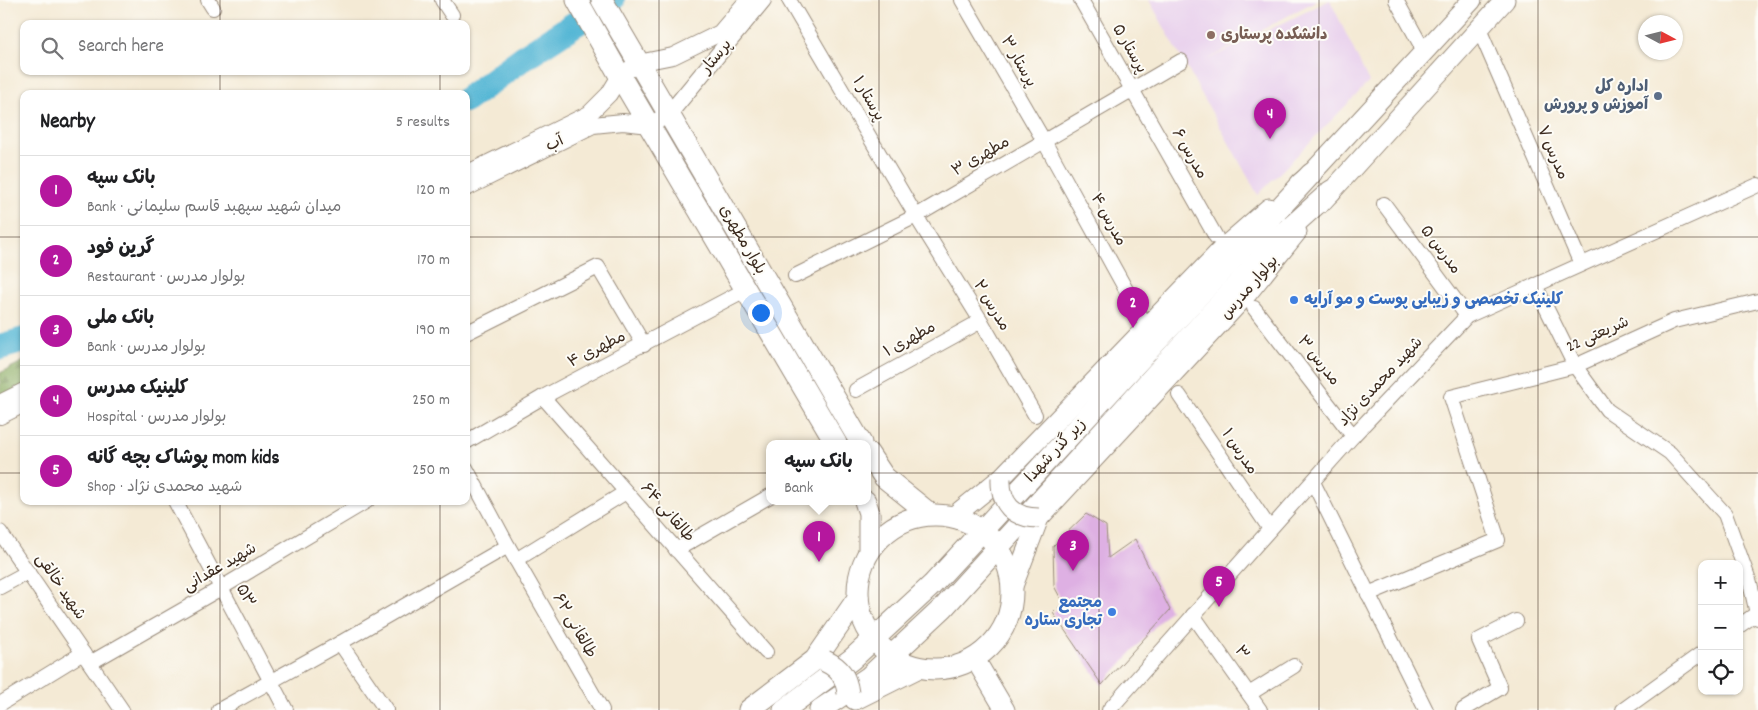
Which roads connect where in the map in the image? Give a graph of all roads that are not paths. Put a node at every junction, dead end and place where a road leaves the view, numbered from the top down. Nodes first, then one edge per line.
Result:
1 (442, 0) edge
2 (577, 0) edge
3 (602, 0) edge
4 (748, 0) edge
5 (763, 0) edge
6 (789, 0) edge
7 (962, 0) edge
8 (1081, 0) edge
9 (1396, 0) edge
10 (1472, 0) edge
11 (1505, 0) edge
12 (452, 16) dead end
13 (1479, 29) junction
14 (1424, 51) junction
15 (1181, 60) dead end
16 (638, 63) junction
17 (620, 76) junction
18 (1132, 89) junction
19 (669, 114) junction
20 (650, 125) junction
21 (1044, 141) junction
22 (470, 172) edge
23 (1311, 174) junction
24 (1758, 184) edge
25 (470, 186) edge
26 (1331, 190) junction
27 (1384, 204) dead end
28 (916, 216) junction
29 (1216, 237) dead end
30 (1581, 264) junction
31 (795, 276) dead end
32 (1535, 285) junction
33 (745, 290) junction
34 (1758, 300) edge
35 (1254, 308) dead end
36 (1141, 316) dead end
37 (1467, 316) junction
38 (981, 321) junction
39 (470, 331) edge
40 (644, 345) junction
41 (1575, 366) junction
42 (856, 390) dead end
43 (20, 393) edge
44 (1180, 395) dead end
45 (543, 398) junction
46 (0, 403) edge
47 (20, 406) edge
48 (1035, 415) dead end
49 (0, 416) edge
50 (1353, 436) junction
51 (470, 440) edge
52 (834, 440) edge
53 (859, 440) edge
54 (871, 458) edge
55 (470, 475) edge
56 (1001, 478) junction
57 (1312, 482) junction
58 (626, 492) junction
59 (766, 498) edge
60 (177, 505) edge
61 (360, 505) edge
62 (866, 505) edge
63 (930, 514) junction
64 (954, 516) junction
65 (1039, 518) junction
66 (1270, 529) junction
67 (0, 532) edge
68 (508, 546) junction
69 (676, 550) junction
70 (869, 551) junction
71 (516, 560) junction
72 (28, 572) junction
73 (1754, 581) edge
74 (1013, 586) junction
75 (0, 587) edge
76 (221, 588) junction
77 (1368, 594) junction
78 (858, 598) junction
79 (1193, 615) junction
80 (1757, 616) edge
81 (1516, 621) dead end
82 (1743, 624) edge
83 (340, 643) junction
84 (766, 652) dead end
85 (1698, 656) edge
86 (87, 658) junction
87 (820, 660) junction
88 (974, 660) junction
89 (1294, 666) dead end
90 (916, 668) junction
91 (271, 681) junction
92 (1249, 694) junction
93 (844, 702) edge
94 (0, 704) edge
95 (122, 710) edge
96 (219, 710) edge
97 (286, 710) edge
98 (386, 710) edge
99 (602, 710) edge
100 (749, 710) edge
101 (784, 710) edge
102 (820, 710) edge
103 (1005, 710) edge
104 (1108, 710) edge
105 (1260, 710) edge
106 (1426, 710) edge
107 (1463, 710) edge
108 (1622, 710) edge

1 - 12 street
2 - 17 main road, بلوار مطهری
3 - 16 main road, بلوار مطهری
4 - 16 street, پرستار
5 - 19 street, پرستار
6 - 28 street, پرستار ۱
7 - 21 street, پرستار ۳
8 - 18 street, پرستار ۵
9 - 14 street
10 - 14 main road
11 - 13 main road, بولوار مدرس
13 - 26 main road, بولوار مدرس
13 - 30 street, مدرس ۷
14 - 23 main road
15 - 18 street, مطهری ۳
16 - 17 street
16 - 19 main road, بلوار مطهری
17 - 20 main road, بلوار مطهری
17 - 22 street, آب
18 - 21 street, مطهری ۳
18 - 29 street, مدرس ۶
19 - 20 street
19 - 53 main road, بلوار مطهری
20 - 25 street, آب
20 - 33 main road, بلوار مطهری
21 - 28 street, مطهری ۳
21 - 36 street, مدرس ۴
23 - 56 main road
23 - 101 main road, زیر گذر شهدا
24 - 30 street, شهید محمدی نژاد
26 - 65 main road, بولوار مدرس
26 - 102 main road, زیر گذر شهدا
27 - 37 street, مدرس ۵
28 - 31 street, مطهری ۳
28 - 38 street, مدرس ۲
30 - 32 street, شهید محمدی نژاد
32 - 37 street, شهید محمدی نژاد
32 - 41 street
33 - 40 street, مطهری ۴
33 - 52 main road, بلوار مطهری
34 - 41 street, شریعتی 22
35 - 50 street, مدرس ۳
37 - 50 street, شهید محمدی نژاد
38 - 42 street, مطهری ۱
38 - 48 street, مدرس ۲
39 - 40 street
40 - 45 street, مطهری ۴
41 - 73 street
41 - 77 street, شریعتی 22
43 - 46 street
44 - 66 street, مدرس ۱
45 - 51 street, مطهری ۴
45 - 58 street, طالقانی ۶۴
47 - 49 street
50 - 57 street, شهید محمدی نژاد
54 - 63 main road
55 - 68 street, طالقانی ۶۲
56 - 64 main road
56 - 65 main road, bridge
57 - 66 street, شهید محمدی نژاد
57 - 77 street
58 - 69 street, طالقانی ۶۴
58 - 71 street
59 - 69 street
60 - 76 street, ۵۳
61 - 76 street, شهید عقدانی
62 - 70 main road
63 - 64 main road
63 - 70 main road
64 - 74 main road
65 - 74 main road, بولوار مدرس
66 - 79 street, شهید محمدی نژاد
67 - 72 street, شهید خالقی
68 - 71 street, طالقانی ۶۲
68 - 83 street
69 - 84 street, طالقانی ۶۴
70 - 78 main road
71 - 99 street, طالقانی ۶۲
72 - 75 street
72 - 86 street, شهید خالقی
73 - 80 street
74 - 88 main road
76 - 86 street, شهید عقدانی
76 - 91 street, ۵۳
77 - 106 street
78 - 87 main road
78 - 90 main road
79 - 92 street, ۳
79 - 104 street, شهید محمدی نژاد
80 - 82 street
81 - 107 street
83 - 91 street
83 - 98 street
85 - 108 street
86 - 94 street, شهید عقدانی
86 - 95 street, شهید خالقی
87 - 93 main road, bridge
87 - 100 main road
88 - 90 main road
88 - 103 main road
89 - 92 street
90 - 93 main road
91 - 96 street
91 - 97 street, ۵۳
92 - 105 street, ۳

